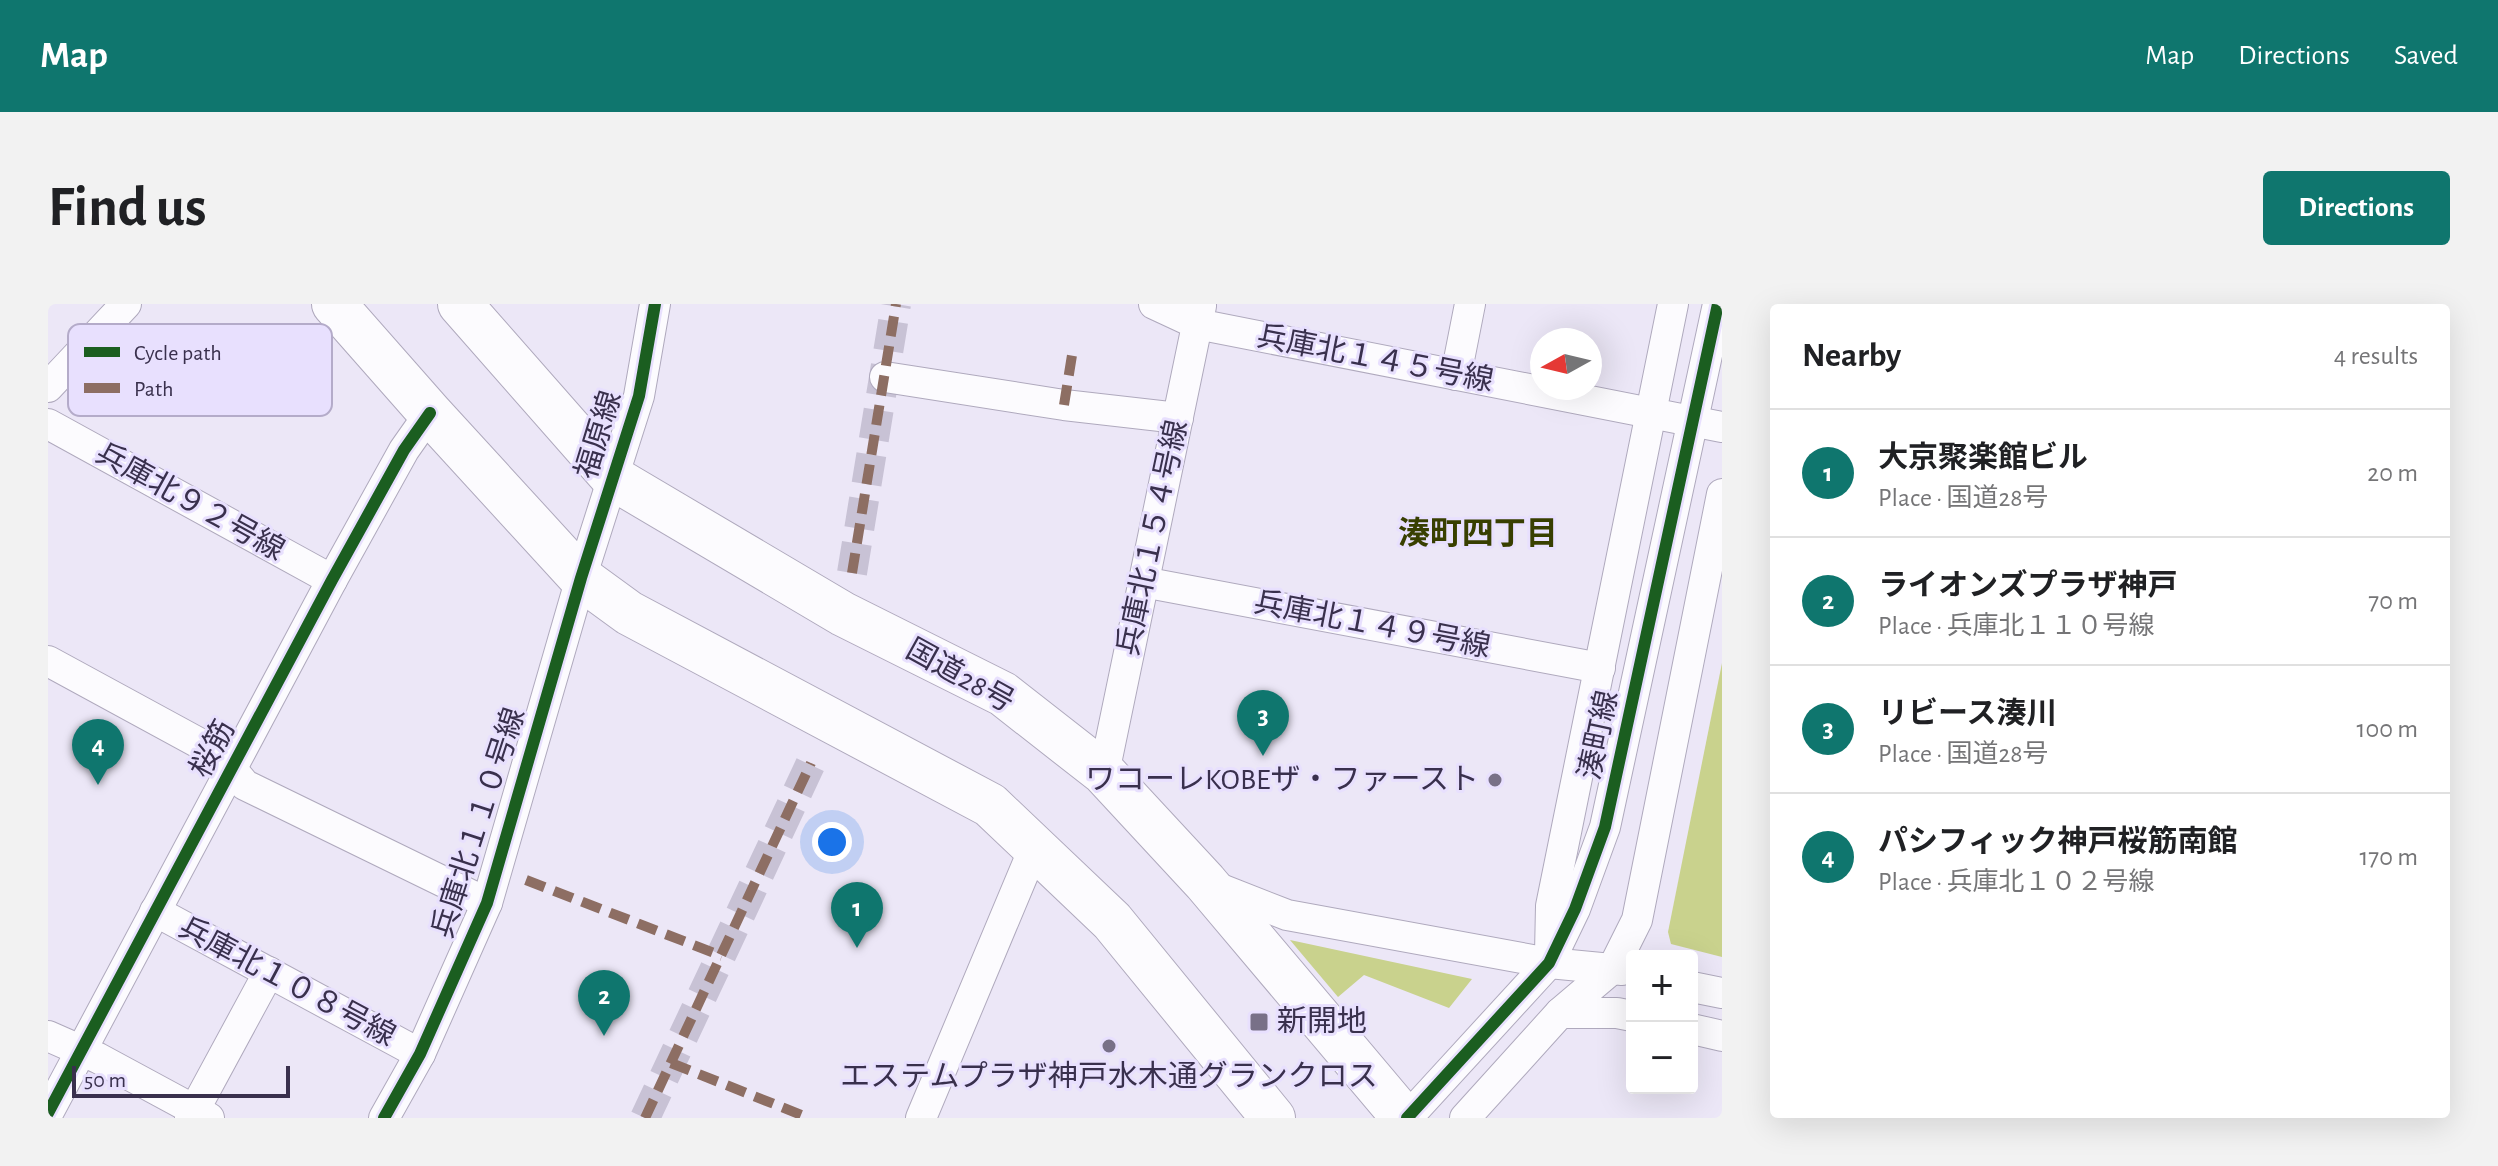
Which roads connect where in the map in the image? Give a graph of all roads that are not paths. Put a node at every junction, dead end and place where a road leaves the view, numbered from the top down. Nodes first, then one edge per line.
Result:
1 (126, 304) edge
2 (334, 304) edge
3 (460, 304) edge
4 (655, 304) edge
5 (1154, 304) edge
6 (1470, 304) edge
7 (1673, 304) edge
8 (1718, 304) edge
9 (1199, 314) edge
10 (107, 324) edge
11 (68, 366) edge
12 (1456, 375) junction
13 (885, 377) dead end
14 (48, 387) edge
15 (430, 413) junction
16 (1652, 413) junction
17 (1178, 418) junction
18 (48, 424) edge
19 (1708, 425) edge
20 (613, 478) junction
21 (1722, 494) edge
22 (581, 578) junction
23 (332, 580) junction
24 (1143, 582) junction
25 (48, 661) edge
26 (1600, 668) junction
27 (232, 769) junction
28 (1104, 773) junction
29 (1035, 846) junction
30 (1205, 882) junction
31 (487, 903) junction
32 (155, 911) junction
33 (1549, 963) junction
34 (1622, 970) edge
35 (269, 972) junction
36 (1698, 988) edge
37 (1722, 993) edge
38 (1560, 1013) junction
39 (1626, 1015) edge
40 (1698, 1030) edge
41 (48, 1036) edge
42 (1722, 1036) edge
43 (80, 1050) junction
44 (420, 1054) junction
45 (48, 1113) edge
46 (198, 1115) edge
47 (384, 1118) edge
48 (921, 1118) edge
49 (1273, 1118) edge
50 (1405, 1118) edge
51 (1465, 1118) edge

1 - 10 street
2 - 15 highway
3 - 20 highway, 国道28号
4 - 20 street, 福原線
5 - 9 street, 兵庫北１４５号線
6 - 12 street
7 - 16 street
8 - 19 street, 湊町線
9 - 12 street, 兵庫北１４５号線
9 - 17 street, 兵庫北１５４号線
11 - 14 street
12 - 16 street, 兵庫北１４５号線
13 - 17 street
15 - 22 highway
15 - 23 street, 桜筋
16 - 19 street, 兵庫北１４５号線
16 - 26 street
17 - 24 street, 兵庫北１５４号線
18 - 23 street, 兵庫北９２号線
19 - 33 street, 湊町線
20 - 22 street, 福原線
20 - 28 highway, 国道28号
21 - 34 street
22 - 29 highway
22 - 31 street, 兵庫北１１０号線
23 - 27 street, 桜筋
24 - 26 street, 兵庫北１４９号線
24 - 28 street, 兵庫北１５４号線
25 - 27 street
26 - 33 street
27 - 31 street
27 - 32 street, 桜筋
28 - 30 highway, 国道28号
29 - 48 street
29 - 49 highway
30 - 33 street
30 - 50 highway, 国道28号
31 - 44 street, 兵庫北１１０号線
32 - 35 street, 兵庫北１０８号線
32 - 43 street, 桜筋
33 - 34 street
33 - 50 street, 湊町線
34 - 38 street
35 - 44 street, 兵庫北１０８号線
35 - 46 street
36 - 37 street
38 - 39 street
38 - 51 street
40 - 42 street
41 - 43 street
43 - 45 street, 桜筋
43 - 46 street
44 - 47 street, 兵庫北１１０号線

